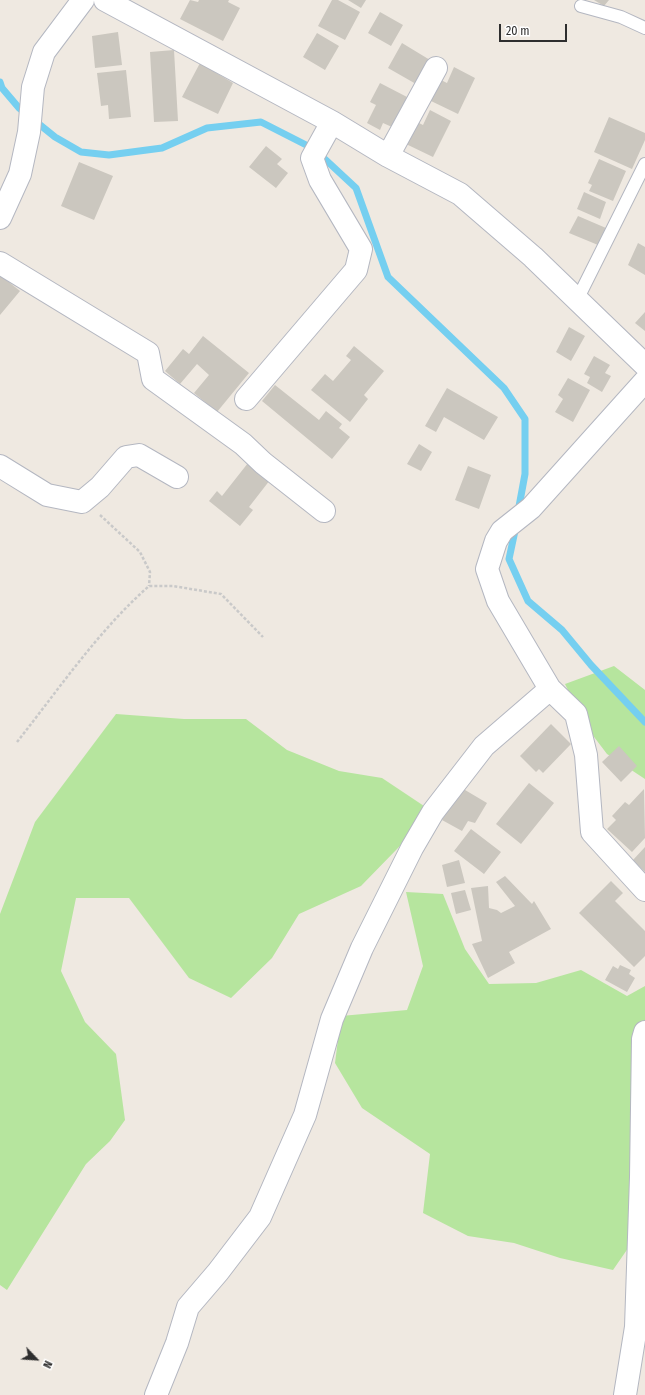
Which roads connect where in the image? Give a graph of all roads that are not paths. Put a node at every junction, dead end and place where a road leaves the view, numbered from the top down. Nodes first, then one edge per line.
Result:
1 (83, 0) edge
2 (105, 0) edge
3 (581, 6) dead end
4 (645, 28) edge
5 (436, 68) dead end
6 (329, 127) junction
7 (388, 156) junction
8 (645, 164) edge
9 (0, 218) edge
10 (0, 263) edge
11 (577, 300) junction
12 (645, 365) edge
13 (645, 381) edge
14 (246, 399) dead end
15 (0, 466) edge
16 (177, 477) dead end
17 (324, 511) dead end
18 (550, 689) junction
19 (645, 890) edge
20 (645, 1032) edge
21 (643, 1178) edge
22 (156, 1395) edge
23 (625, 1395) edge

1 - 9 street
2 - 6 street
3 - 4 lane
5 - 7 street
6 - 7 street
6 - 14 street
7 - 11 street
8 - 11 lane
10 - 17 street
11 - 12 street
13 - 18 street
15 - 16 street
18 - 19 street
18 - 22 street
20 - 21 street
21 - 23 street

